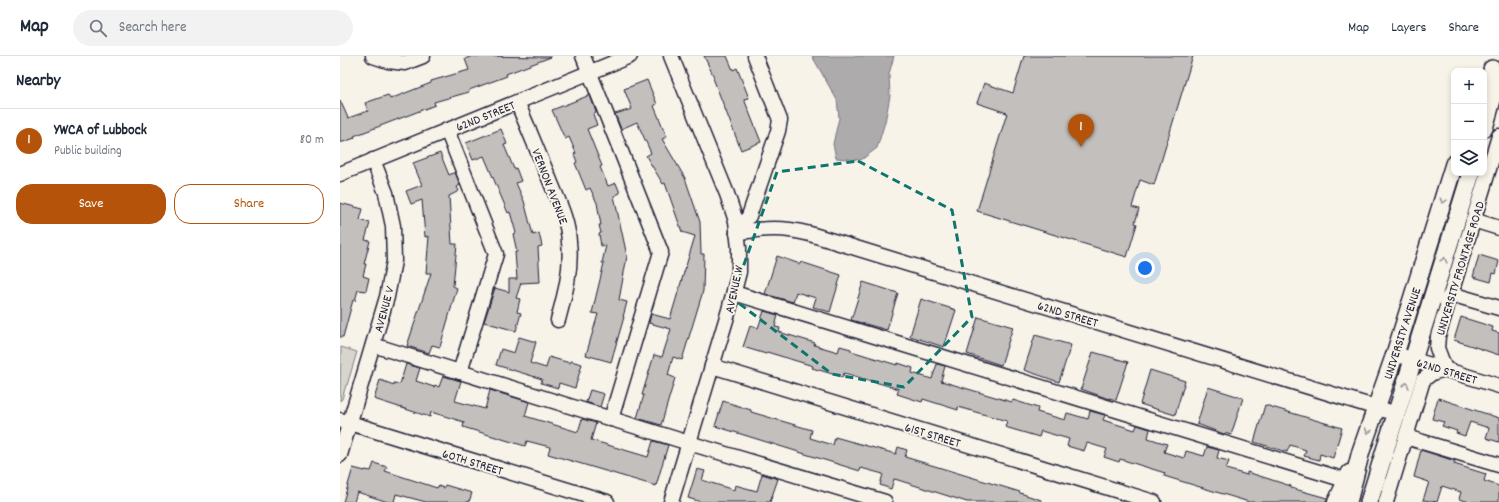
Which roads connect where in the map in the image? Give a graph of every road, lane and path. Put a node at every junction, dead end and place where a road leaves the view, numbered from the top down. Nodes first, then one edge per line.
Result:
1 (373, 56) edge
2 (423, 56) edge
3 (583, 56) edge
4 (630, 56) edge
5 (671, 56) edge
6 (755, 56) edge
7 (1492, 68) edge
8 (589, 72) junction
9 (517, 102) junction
10 (1487, 118) edge
11 (447, 130) junction
12 (1498, 145) edge
13 (373, 160) junction
14 (340, 174) edge
15 (1451, 174) edge
16 (1470, 176) edge
17 (1474, 220) junction
18 (1499, 228) edge
19 (737, 233) junction
20 (734, 292) junction
21 (1451, 294) junction
22 (1499, 308) edge
23 (558, 320) dead end
24 (1421, 336) junction
25 (373, 345) junction
26 (1395, 354) junction
27 (1413, 359) junction
28 (712, 366) junction
29 (1445, 369) junction
30 (460, 372) junction
31 (1499, 386) edge
32 (1377, 408) junction
33 (1397, 414) junction
34 (612, 419) junction
35 (345, 422) edge
36 (1406, 436) junction
37 (689, 443) junction
38 (1361, 451) junction
39 (340, 455) edge
40 (1499, 465) edge
41 (1345, 480) junction
42 (607, 502) edge
43 (671, 502) edge
44 (885, 502) edge
45 (1154, 502) edge
46 (1335, 502) edge
47 (1348, 502) edge
48 (1369, 502) edge
49 (1386, 502) edge

1 - 2 street
3 - 8 street
4 - 8 street, 62ND STREET
5 - 19 street, AVENUE W
6 - 19 street
7 - 10 main road
8 - 9 street, 62ND STREET
8 - 34 street
9 - 11 street, 62ND STREET
9 - 23 street, VERNON AVENUE
11 - 13 street, 62ND STREET
11 - 30 street
12 - 17 street, UNIVERSITY FRONTAGE ROAD
13 - 14 street, 62ND STREET
13 - 25 street, AVENUE V
15 -> 26 main road, UNIVERSITY AVENUE
24 -> 16 main road, UNIVERSITY AVENUE
17 - 18 street
17 - 21 street, UNIVERSITY FRONTAGE ROAD
19 - 20 street, AVENUE W
19 - 32 street, 62ND STREET
20 - 28 street, AVENUE W
20 - 41 street
21 - 22 street
21 - 24 street
21 - 29 street, UNIVERSITY FRONTAGE ROAD
24 - 27 main road, UNIVERSITY AVENUE
25 - 30 street
25 - 35 street, AVENUE V
26 - 27 street, 62ND STREET
26 - 32 main road, UNIVERSITY AVENUE
27 - 29 street, 62ND STREET
33 -> 27 main road, UNIVERSITY AVENUE
28 - 37 street, AVENUE W
28 - 45 street, 61ST STREET
29 - 31 street, 62ND STREET
29 - 36 street
30 - 34 street
32 - 33 street, 62ND STREET
32 -> 38 main road, UNIVERSITY AVENUE
33 - 48 main road, UNIVERSITY AVENUE
34 - 37 street
35 - 39 street, AVENUE V
35 - 42 street, 60TH STREET
36 - 40 street
36 - 49 street
37 - 43 street, AVENUE W
37 - 44 street
38 - 41 street
38 - 47 main road, UNIVERSITY AVENUE
41 - 46 street

